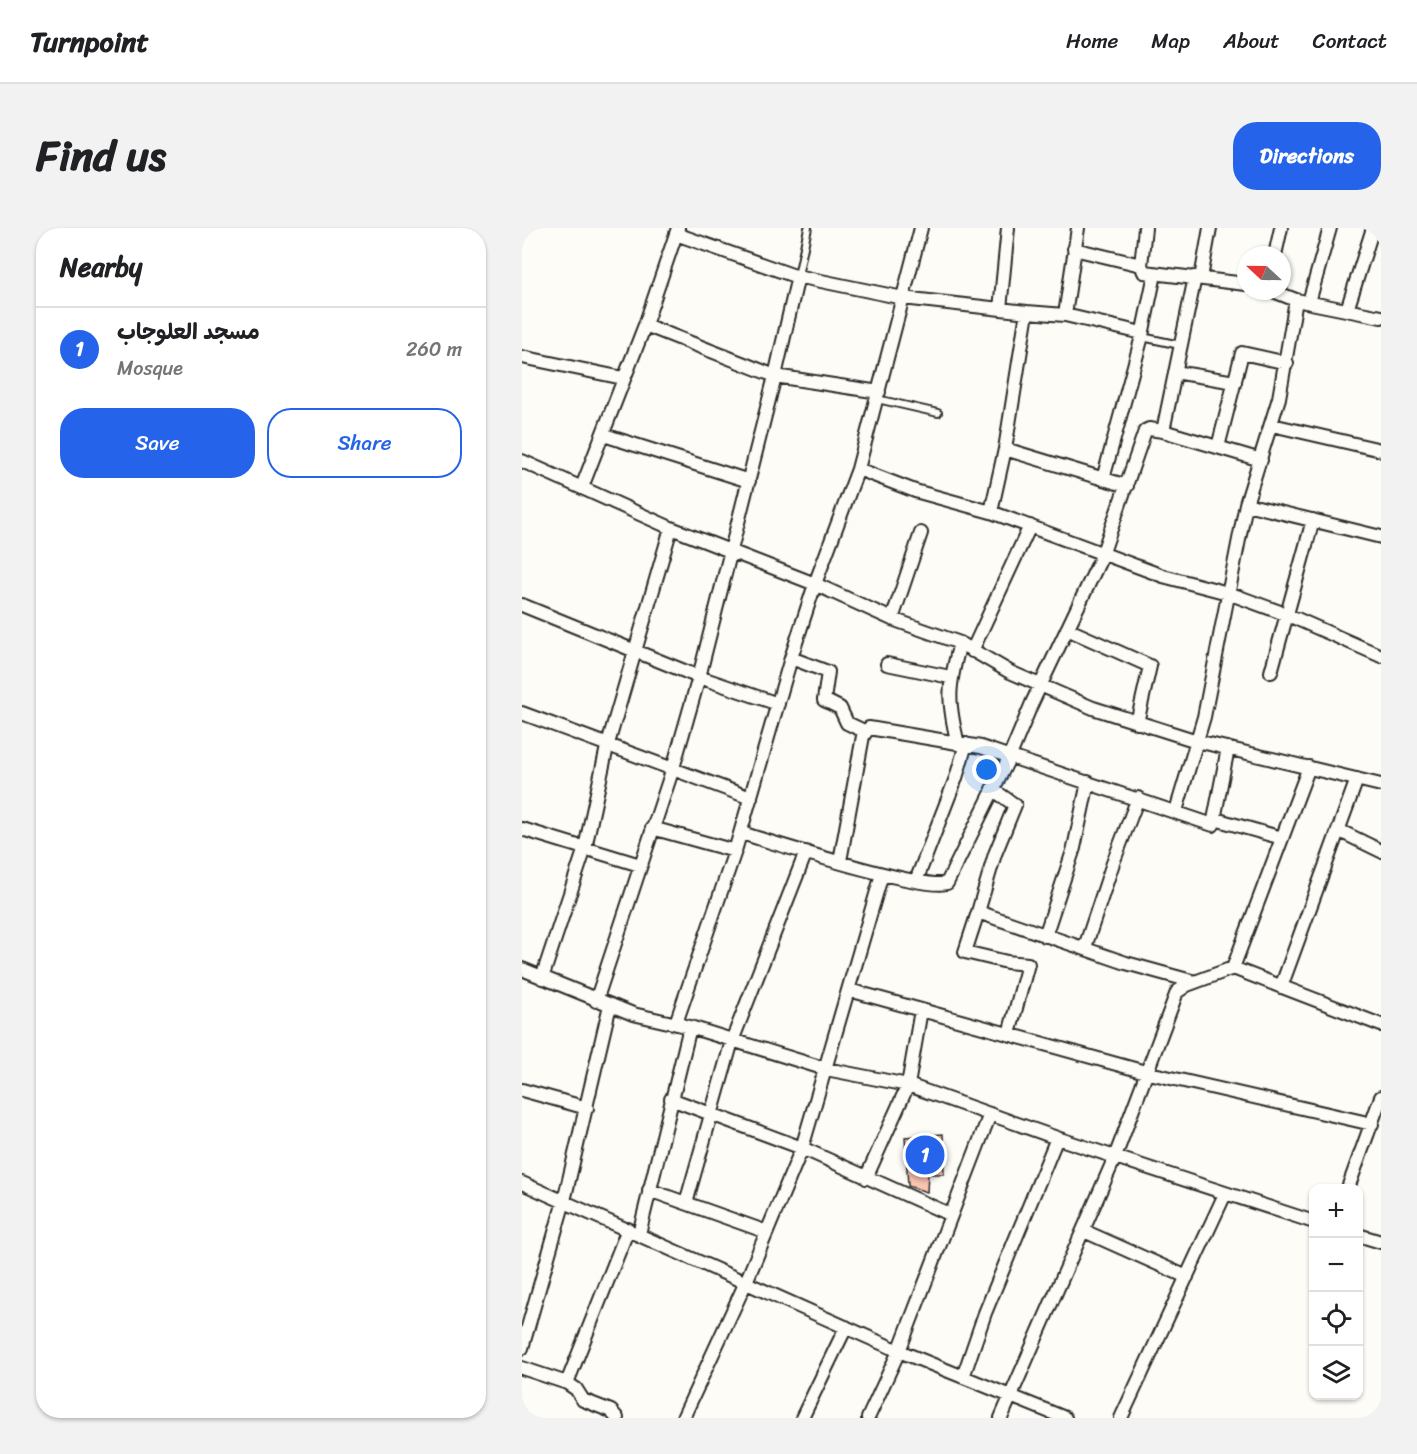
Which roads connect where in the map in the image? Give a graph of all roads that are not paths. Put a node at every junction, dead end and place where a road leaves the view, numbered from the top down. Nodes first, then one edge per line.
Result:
1 (808, 228) edge
2 (921, 228) edge
3 (1008, 228) edge
4 (1078, 228) edge
5 (1145, 228) edge
6 (1210, 228) edge
7 (1281, 228) edge
8 (1330, 228) edge
9 (1373, 228) edge
10 (677, 231) edge
11 (1277, 246) edge
12 (1074, 249) junction
13 (1141, 265) junction
14 (1155, 274) junction
15 (798, 276) junction
16 (1198, 278) junction
17 (1237, 284) edge
18 (1291, 297) edge
19 (903, 298) junction
20 (1303, 301) junction
21 (1000, 309) junction
22 (1347, 310) junction
23 (1027, 312) junction
24 (1065, 315) junction
25 (1381, 318) edge
26 (645, 325) junction
27 (1142, 335) junction
28 (1180, 345) junction
29 (522, 357) edge
30 (1287, 363) junction
31 (1175, 372) junction
32 (775, 376) junction
33 (623, 378) junction
34 (1235, 382) junction
35 (878, 395) junction
36 (938, 413) dead end
37 (1272, 425) junction
38 (1163, 431) junction
39 (604, 435) junction
40 (1218, 447) junction
41 (1005, 449) junction
42 (1381, 450) edge
43 (1261, 460) junction
44 (522, 461) edge
45 (858, 469) junction
46 (1103, 479) junction
47 (749, 481) junction
48 (1127, 486) junction
49 (582, 487) junction
50 (1246, 504) junction
51 (991, 512) junction
52 (1313, 520) junction
53 (1030, 526) junction
54 (671, 528) junction
55 (921, 533) dead end
56 (1381, 537) edge
57 (732, 553) junction
58 (1102, 554) junction
59 (815, 584) junction
60 (1228, 593) junction
61 (522, 605) edge
62 (1288, 615) junction
63 (892, 618) junction
64 (1067, 629) junction
65 (960, 643) junction
66 (972, 651) junction
67 (636, 652) junction
68 (1381, 656) edge
69 (790, 658) junction
70 (887, 664) dead end
71 (1271, 672) dead end
72 (699, 677) junction
73 (950, 677) junction
74 (1041, 686) junction
75 (778, 704) junction
76 (522, 713) edge
77 (1137, 723) junction
78 (864, 731) junction
79 (1197, 741) junction
80 (962, 744) junction
81 (607, 747) junction
82 (1228, 748) junction
83 (1009, 758) junction
84 (1309, 767) junction
85 (673, 768) junction
86 (1357, 779) junction
87 (1088, 782) junction
88 (1381, 785) edge
89 (992, 789) junction
90 (751, 798) junction
91 (1138, 798) junction
92 (1176, 811) junction
93 (1215, 819) junction
94 (652, 828) junction
95 (522, 829) edge
96 (1338, 830) junction
97 (741, 833) junction
98 (1282, 838) junction
99 (585, 848) junction
100 (735, 851) junction
101 (1381, 851) edge
102 (806, 852) junction
103 (840, 861) junction
104 (640, 865) junction
105 (882, 874) junction
106 (916, 881) junction
107 (978, 912) junction
108 (1045, 936) junction
109 (1085, 947) junction
110 (1233, 968) junction
111 (522, 969) edge
112 (542, 978) junction
113 (1195, 982) junction
114 (1281, 987) junction
115 (849, 990) junction
116 (596, 1001) junction
117 (610, 1005) junction
118 (921, 1010) junction
119 (676, 1023) junction
120 (1381, 1025) edge
121 (690, 1027) junction
122 (1010, 1034) junction
123 (732, 1041) junction
124 (826, 1069) junction
125 (1149, 1073) junction
126 (908, 1084) junction
127 (522, 1090) edge
128 (1381, 1097) edge
129 (671, 1099) junction
130 (587, 1108) junction
131 (711, 1114) junction
132 (990, 1114) junction
133 (1372, 1124) junction
134 (1057, 1138) junction
135 (802, 1148) junction
136 (1115, 1158) junction
137 (866, 1178) junction
138 (522, 1183) edge
139 (1350, 1184) edge
140 (649, 1190) junction
141 (1225, 1194) junction
142 (564, 1201) junction
143 (686, 1203) junction
144 (951, 1215) junction
145 (1309, 1220) edge
146 (1084, 1231) junction
147 (633, 1232) junction
148 (767, 1232) junction
149 (1363, 1236) edge
150 (1381, 1242) edge
151 (1187, 1277) junction
152 (746, 1282) junction
153 (846, 1327) junction
154 (522, 1348) edge
155 (899, 1351) junction
156 (522, 1368) edge
157 (963, 1377) junction
158 (567, 1383) junction
159 (1012, 1397) junction
160 (617, 1418) edge
161 (683, 1418) edge
162 (802, 1418) edge
163 (868, 1418) edge
164 (1001, 1418) edge
165 (1065, 1418) edge
166 (1122, 1418) edge

1 - 15 lane
2 - 19 street
3 - 21 street
4 - 12 street
5 - 13 street
6 - 16 street
7 - 11 street
8 - 20 street
9 - 22 street
10 - 15 street
10 - 26 street
12 - 13 street
12 - 24 street
13 - 14 street
14 - 16 street
14 - 27 street
15 - 19 street
15 - 32 street
16 - 17 street
16 - 28 street
18 - 20 street
19 - 21 street
19 - 35 street
20 - 22 street
20 - 30 street
21 - 23 street
22 - 25 street
23 - 24 street
23 - 41 street
24 - 27 street
26 - 32 street
26 - 33 street
27 - 28 lane
27 - 46 street
28 - 31 street
29 - 33 street
30 - 34 street
30 - 37 street
31 - 34 street
31 - 38 street
32 - 35 street
32 - 47 street
33 - 39 street
34 - 40 street
35 - 36 lane
35 - 45 street
37 - 42 street
37 - 43 street
38 - 40 street
38 - 48 street
39 - 47 street
39 - 49 street
40 - 43 street
41 - 46 street
41 - 51 street
43 - 50 street
44 - 49 street
45 - 51 street
45 - 59 street
46 - 48 street
47 - 57 street
48 - 58 street
49 - 54 street
50 - 52 street
50 - 60 street
51 - 53 street
52 - 56 street
52 - 62 street
53 - 58 street
53 - 66 street
54 - 57 street
54 - 67 street
55 - 63 street
57 - 59 street
57 - 72 street
58 - 60 street
58 - 64 street
59 - 63 street
59 - 69 street
60 - 62 street
60 - 79 street
61 - 67 street
62 - 68 street
62 - 71 street
63 - 65 street
64 - 74 street
64 - 77 street
65 - 66 street
65 - 73 street
66 - 74 street
67 - 72 street
67 - 81 street
69 - 75 street
69 - 78 street
70 - 73 street
72 - 75 street
72 - 85 street
73 - 80 street
74 - 77 street
74 - 83 street
75 - 90 street
76 - 81 street
77 - 79 street
78 - 80 street
78 - 103 street
79 - 82 street
79 - 92 street
80 - 83 street
80 - 106 street
81 - 85 street
81 - 99 street
82 - 84 street
82 - 93 street
83 - 87 street
83 - 89 street
84 - 86 street
84 - 98 street
85 - 90 street
85 - 94 street
86 - 88 street
86 - 96 street
87 - 91 street
87 - 108 street
89 - 106 street
89 - 107 street
90 - 97 street
91 - 92 street
91 - 109 street
92 - 93 street
93 - 98 street
94 - 100 street
94 - 104 street
95 - 99 street
96 - 101 street
96 - 114 street
97 - 100 street
97 - 102 street
98 - 110 street
99 - 104 street
99 - 112 street
100 - 119 street
102 - 103 street
102 - 123 street
103 - 105 street
104 - 116 street
105 - 106 street
105 - 115 street
107 - 108 street
107 - 122 street
108 - 109 street
109 - 113 street
110 - 113 street
110 - 114 street
111 - 112 street
112 - 116 street
113 - 125 street
114 - 120 street
115 - 118 street
115 - 124 street
116 - 117 street
117 - 119 street
117 - 130 street
118 - 122 street
118 - 126 street
119 - 121 street
121 - 123 street
121 - 129 street
122 - 125 street
123 - 124 street
123 - 131 street
124 - 126 street
124 - 135 street
125 - 133 street
125 - 136 street
126 - 132 street
126 - 137 street
127 - 130 street
128 - 133 street
129 - 131 street
129 - 140 street
130 - 142 street
131 - 135 street
131 - 143 street
132 - 134 street
132 - 144 street
133 - 139 street
134 - 136 street
134 - 157 street
135 - 137 street
135 - 148 street
136 - 141 street
136 - 146 street
137 - 144 street
138 - 142 street
140 - 143 street
140 - 147 street
141 - 145 street
141 - 151 street
142 - 147 street
142 - 154 street
143 - 148 street
144 - 155 street
146 - 151 street
146 - 159 street
147 - 152 street
147 - 158 street
148 - 152 street
149 - 150 street
151 - 166 street
152 - 153 street
152 - 161 street
153 - 155 street
153 - 162 street
155 - 157 street
155 - 163 street
156 - 158 street
157 - 159 street
158 - 160 street
159 - 164 street
159 - 165 street

